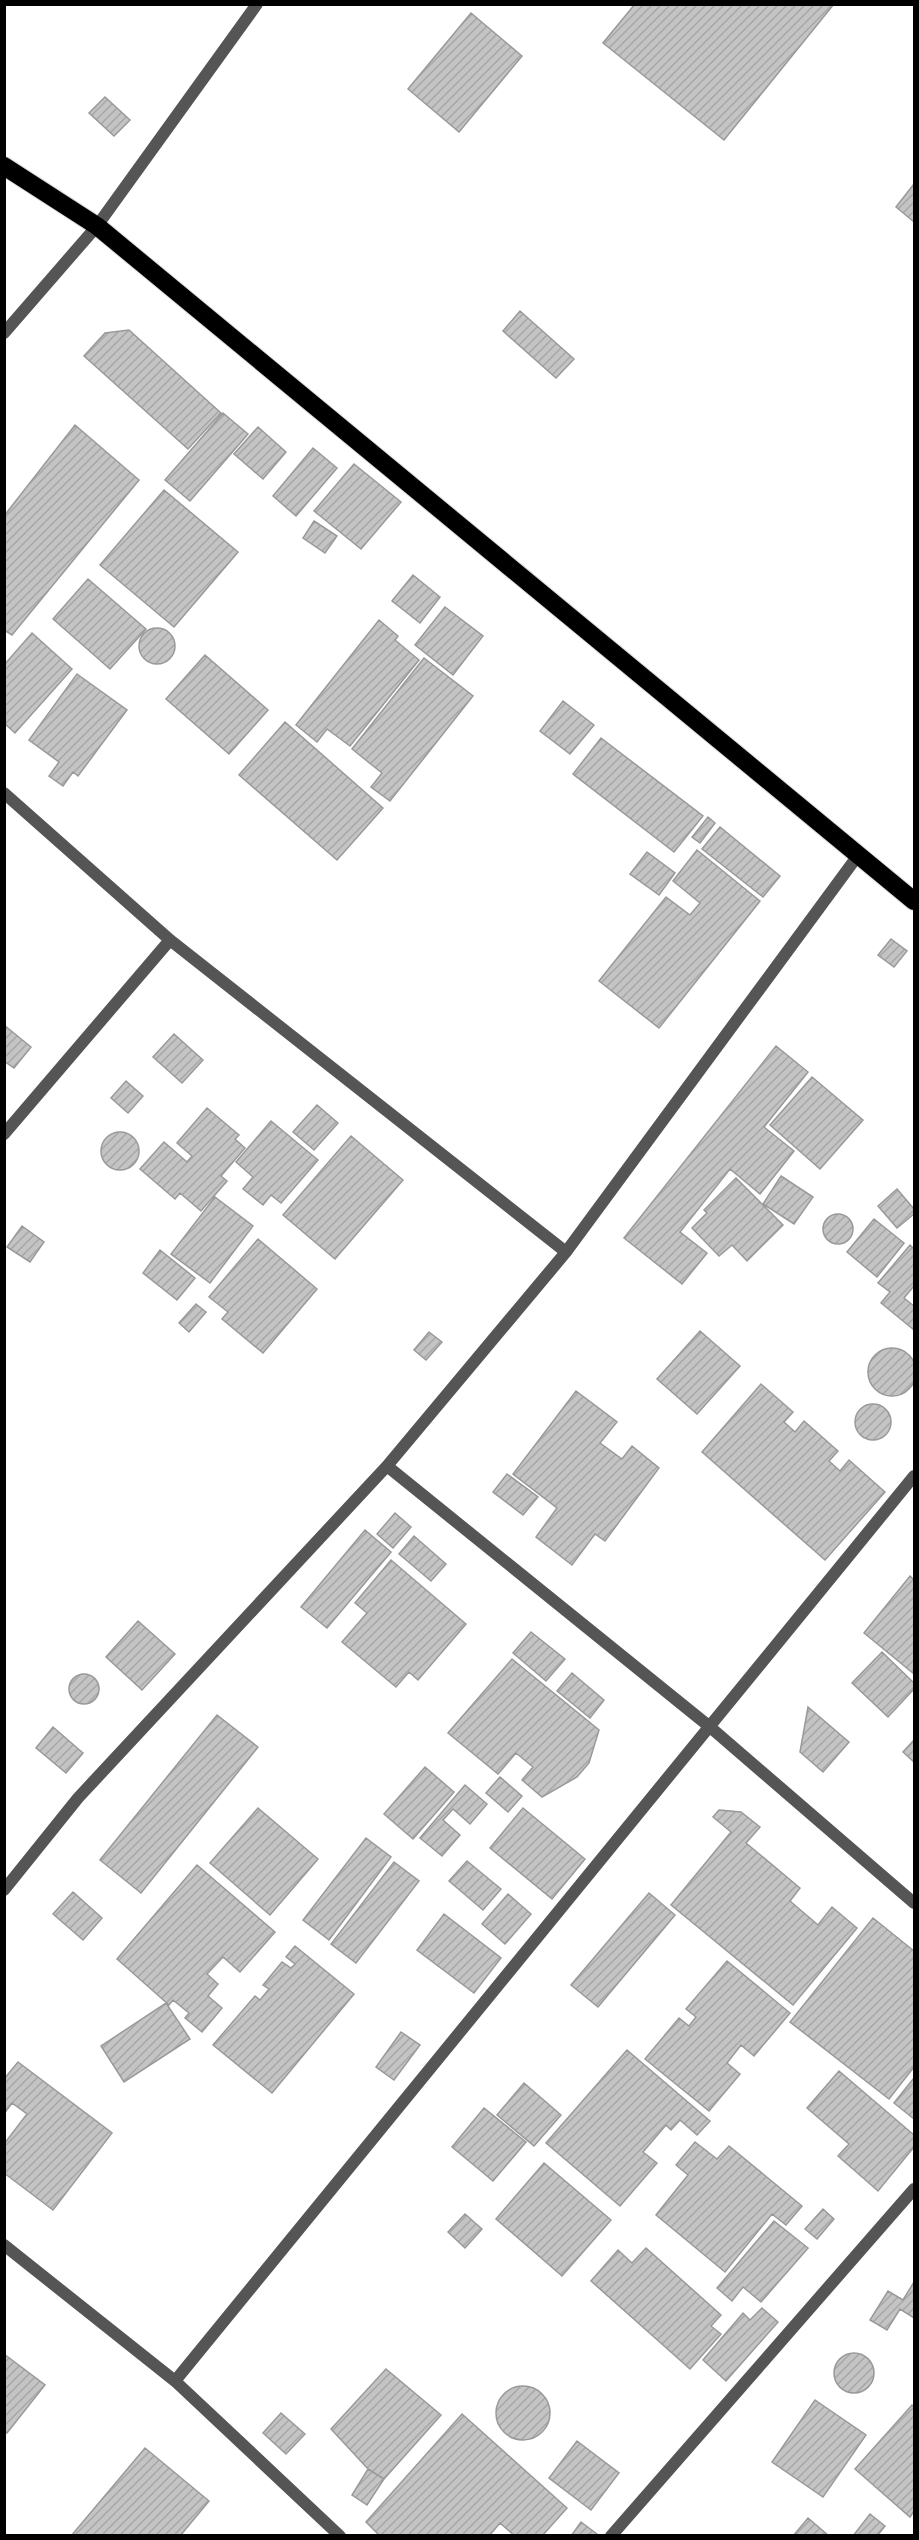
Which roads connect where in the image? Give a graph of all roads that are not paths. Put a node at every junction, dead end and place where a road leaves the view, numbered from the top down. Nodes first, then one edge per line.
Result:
1 (257, 4) edge
2 (4, 166) edge
3 (97, 226) junction
4 (4, 333) edge
5 (4, 793) edge
6 (860, 855) junction
7 (915, 901) edge
8 (170, 940) junction
9 (4, 1134) edge
10 (566, 1252) junction
11 (387, 1466) junction
12 (915, 1476) edge
13 (710, 1726) junction
14 (4, 1890) edge
15 (915, 1903) edge
16 (915, 2189) edge
17 (4, 2245) edge
18 (175, 2381) junction
19 (340, 2535) edge
20 (611, 2535) edge

1 - 3 street
2 - 3 highway
3 - 4 street
3 - 6 highway
5 - 8 street
6 - 7 highway
6 - 10 street
8 - 9 street
8 - 10 street
10 - 11 street
11 - 13 street
11 - 14 street
12 - 13 street
13 - 15 street
13 - 18 street
16 - 20 street
17 - 18 street
18 - 19 street

